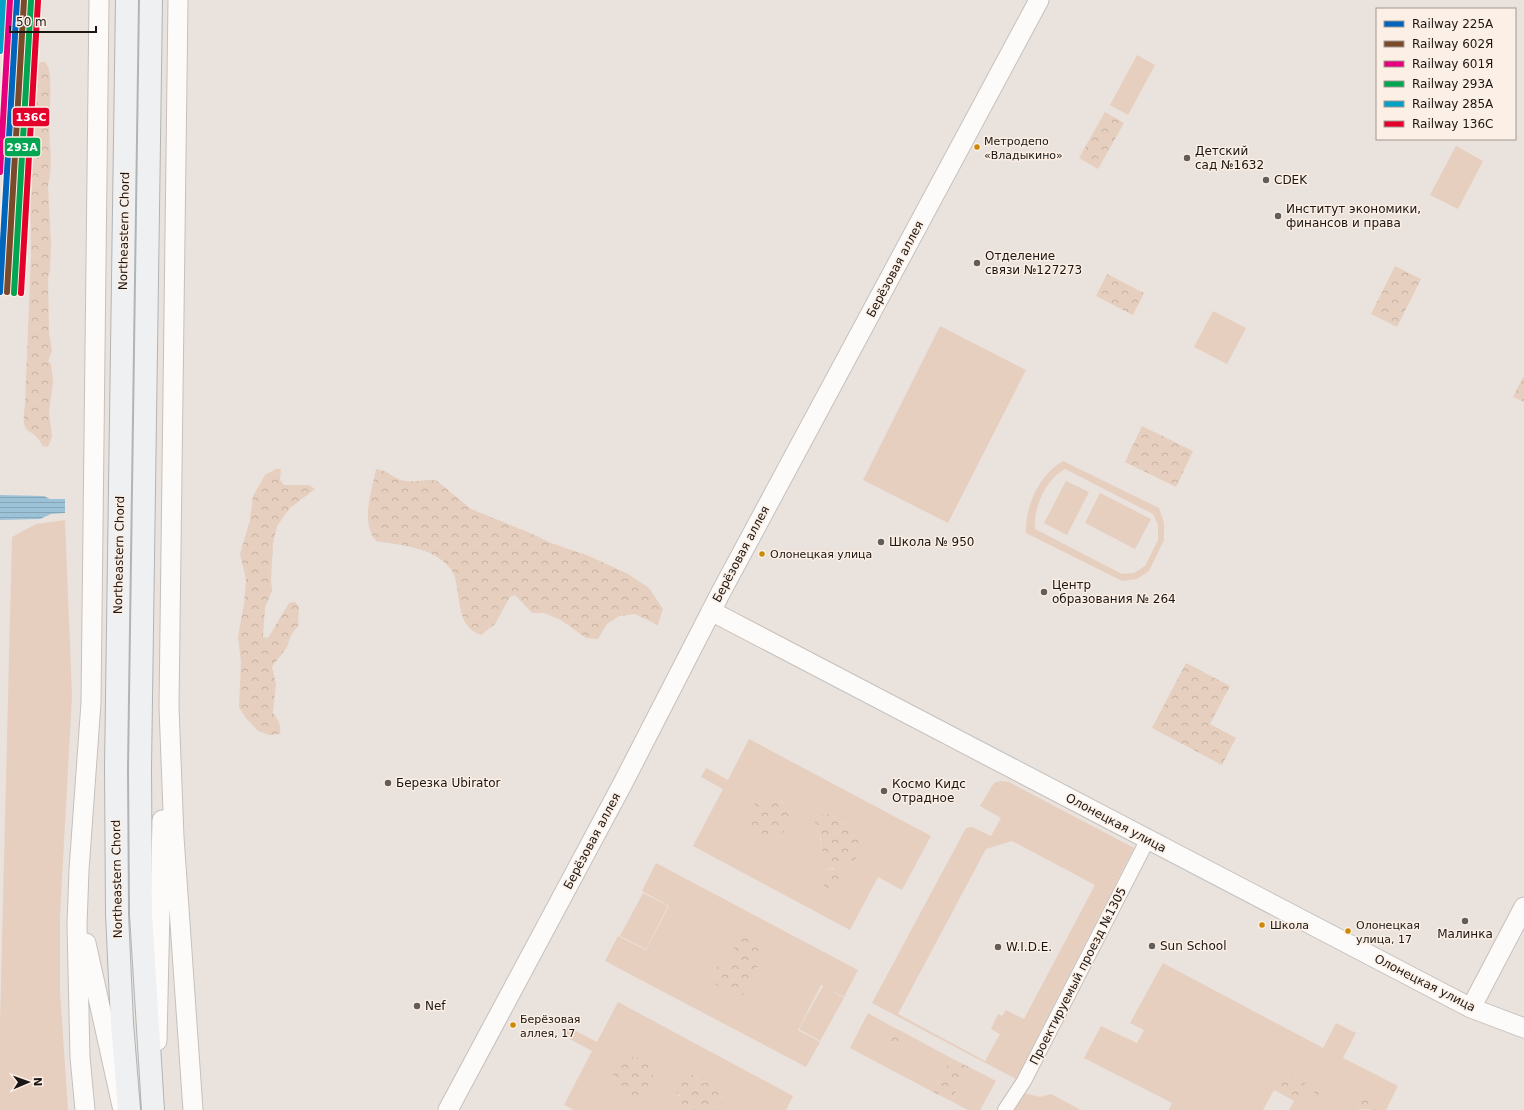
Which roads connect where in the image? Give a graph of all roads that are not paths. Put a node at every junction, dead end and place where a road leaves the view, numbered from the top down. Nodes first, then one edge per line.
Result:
1 (99, 0) edge
2 (127, 0) edge
3 (151, 0) edge
4 (178, 0) edge
5 (1039, 0) edge
6 (711, 611) junction
7 (169, 707) junction
8 (1148, 839) junction
9 (79, 870) junction
10 (1524, 907) edge
11 (1471, 1008) junction
12 (1524, 1028) edge
13 (85, 1110) edge
14 (123, 1110) edge
15 (129, 1110) edge
16 (153, 1110) edge
17 (193, 1110) edge
18 (448, 1110) edge
19 (1005, 1110) edge

1 - 9 main road
2 - 15 main road, Northeastern Chord
3 - 16 main road, Northeastern Chord
4 - 7 main road
5 - 6 main road, Берёзовая аллея
6 - 8 main road, Олонецкая улица
6 - 18 main road, Берёзовая аллея
7 - 16 main road
7 - 17 main road
8 - 11 main road, Олонецкая улица
8 - 19 street, Проектируемый проезд №1305
9 - 13 main road
9 - 14 main road
10 - 11 main road
11 - 12 main road, Олонецкая улица

